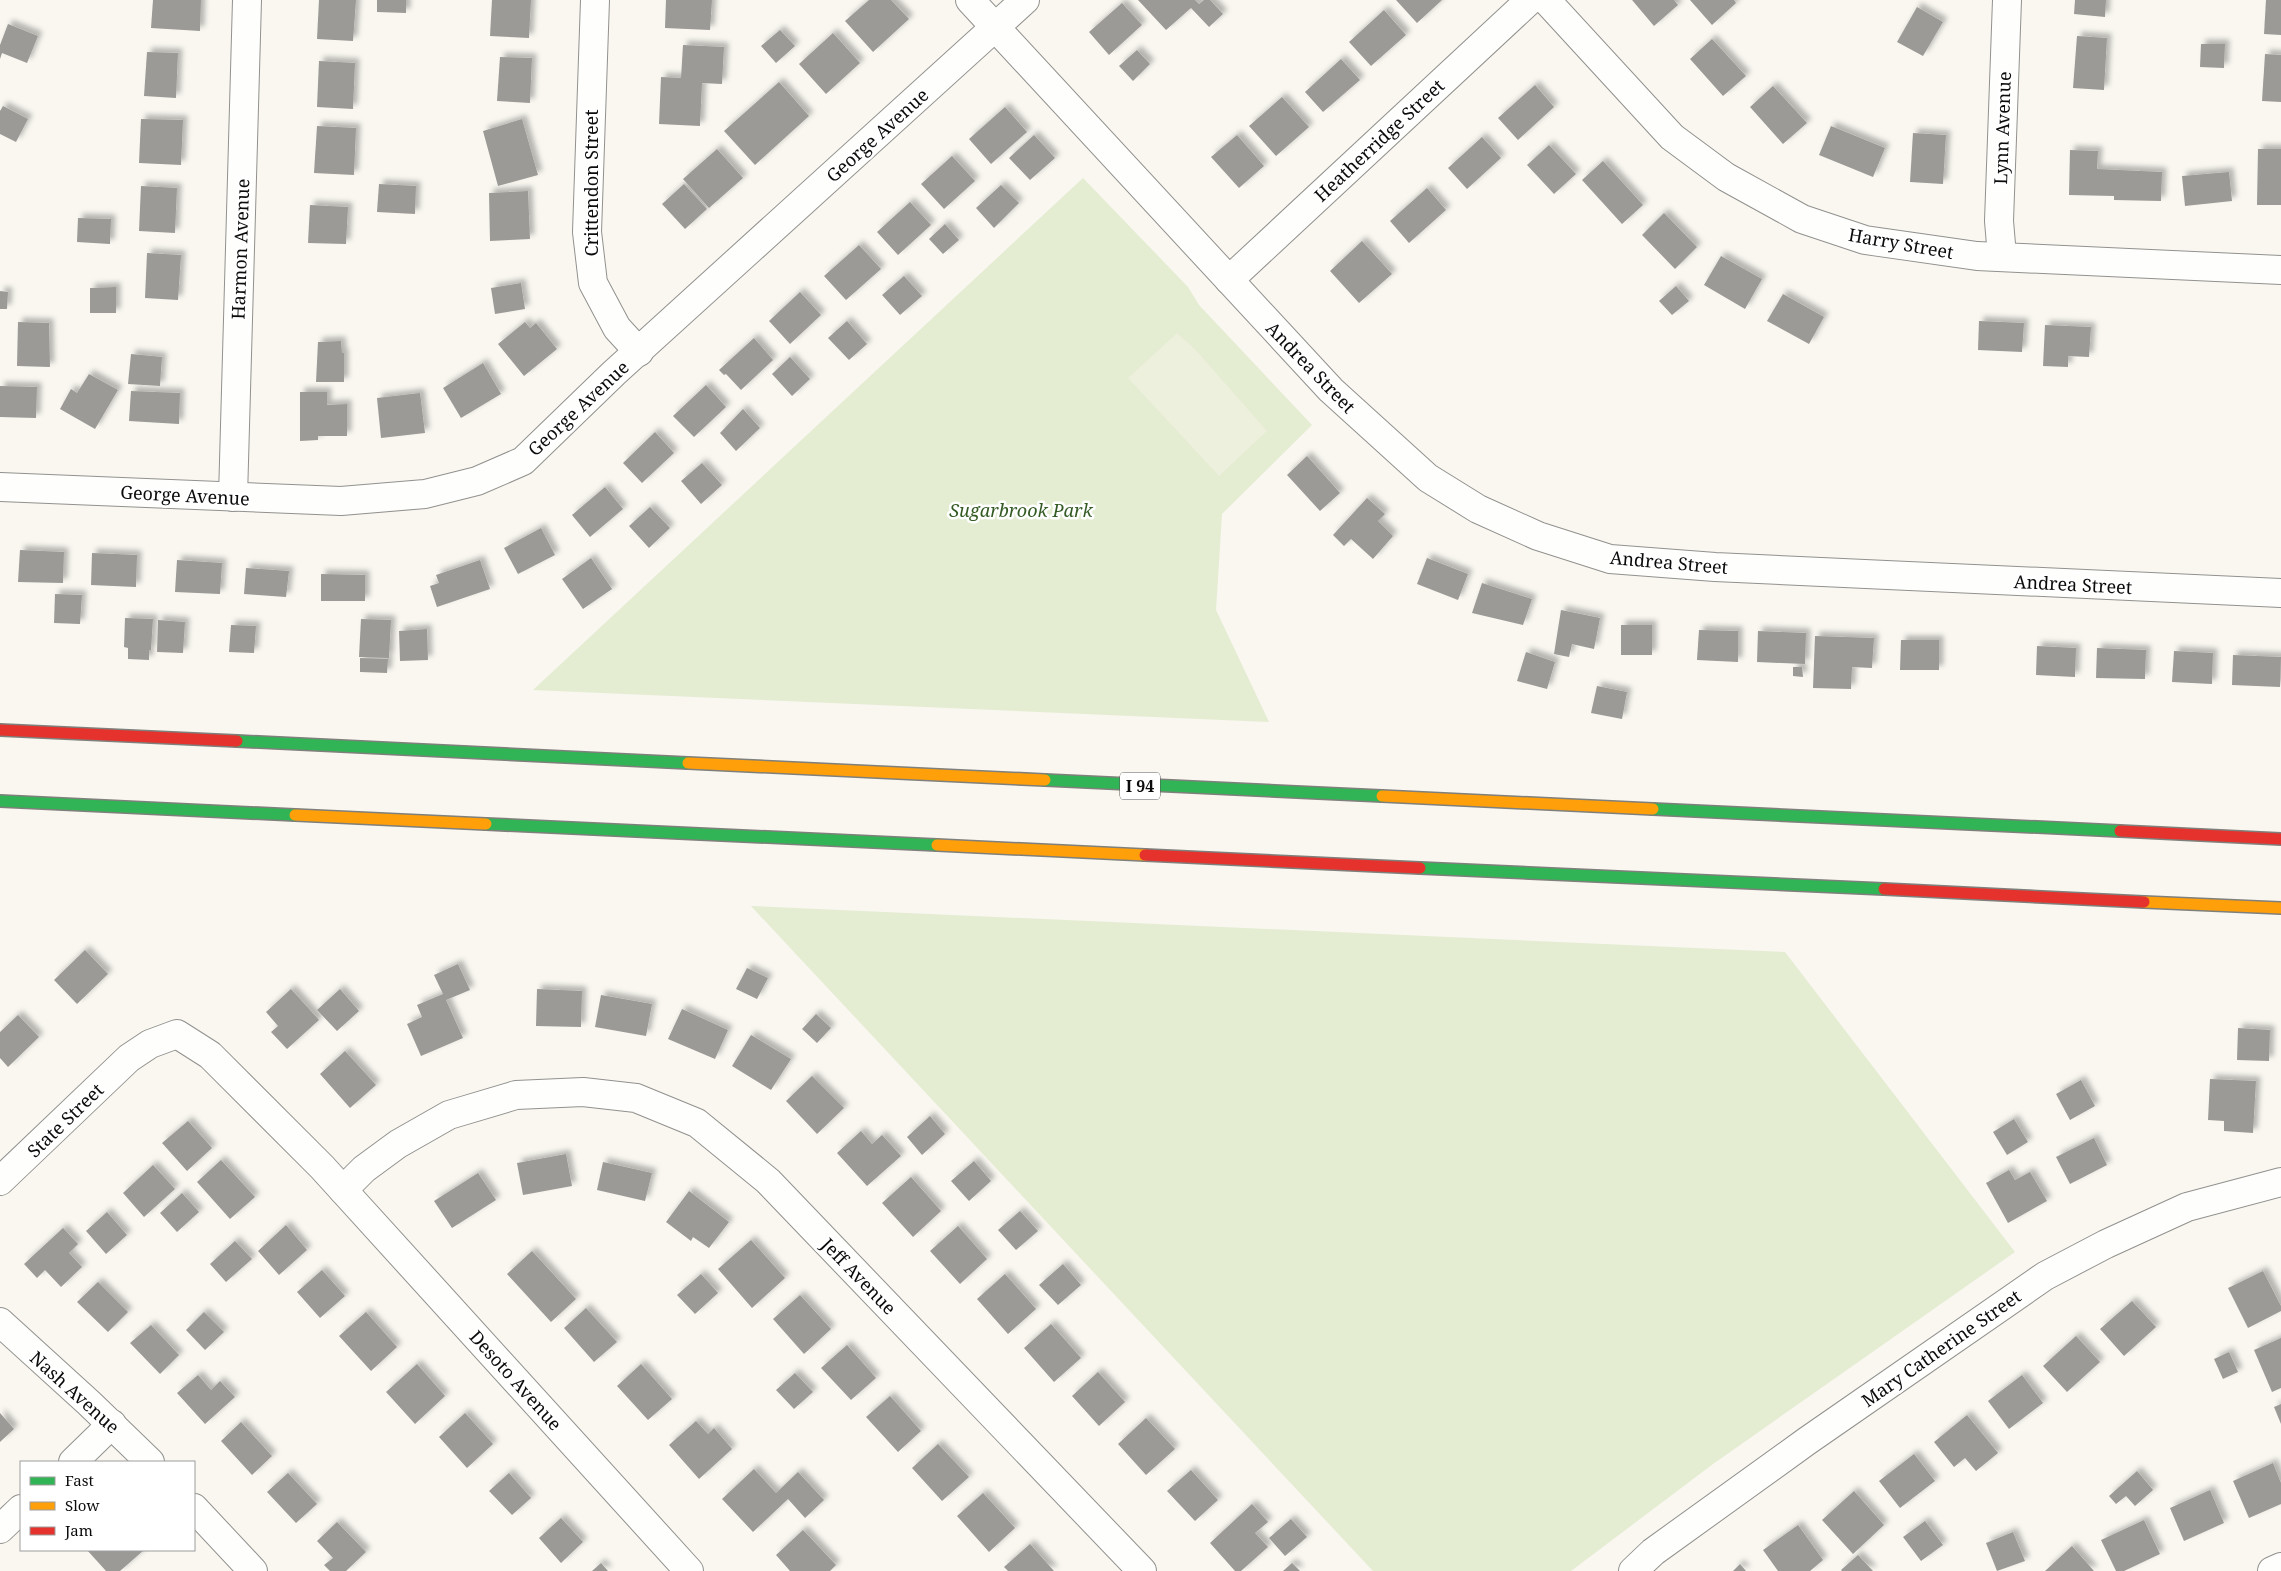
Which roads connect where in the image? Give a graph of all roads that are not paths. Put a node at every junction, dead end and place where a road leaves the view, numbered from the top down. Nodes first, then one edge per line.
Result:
1 (247, 0) edge
2 (595, 0) edge
3 (970, 0) edge
4 (1025, 0) edge
5 (1530, 0) edge
6 (1546, 0) edge
7 (2007, 0) edge
8 (995, 28) junction
9 (2002, 256) junction
10 (2281, 270) edge
11 (1229, 280) junction
12 (638, 352) junction
13 (0, 487) edge
14 (233, 497) junction
15 (2281, 593) edge
16 (0, 730) edge
17 (0, 800) edge
18 (2281, 839) edge
19 (2281, 908) edge
20 (129, 1058) joint
21 (0, 1182) edge
22 (2281, 1182) edge
23 (343, 1190) junction
24 (0, 1322) edge
25 (112, 1424) junction
26 (74, 1461) edge
27 (149, 1461) edge
28 (195, 1509) edge
29 (20, 1510) edge
30 (0, 1529) edge
31 (2281, 1567) edge
32 (254, 1571) edge
33 (688, 1571) edge
34 (1142, 1571) edge
35 (1633, 1571) edge
36 (2272, 1571) edge

1 - 14 street, Harmon Avenue
2 - 12 street, Crittendon Street
3 - 8 street, Andrea Street
4 - 8 street, George Avenue
5 - 11 street, Heatherridge Street
6 - 9 street, Harry Street
7 - 9 street, Lynn Avenue
8 - 11 street, Andrea Street
8 - 12 street, George Avenue
9 - 10 street, Harry Street
11 - 15 street, Andrea Street
12 - 14 street, George Avenue
13 - 14 street, George Avenue
16 - 18 highway, I 94
17 - 19 highway
20 - 21 street, State Street
20 - 23 street, Desoto Avenue
22 - 35 street, Mary Catherine Street
23 - 33 street, Desoto Avenue
23 - 34 street, Jeff Avenue
24 - 25 street, Nash Avenue
25 - 26 street
25 - 27 street, Nash Avenue
28 - 32 street
29 - 30 street
31 - 36 street

